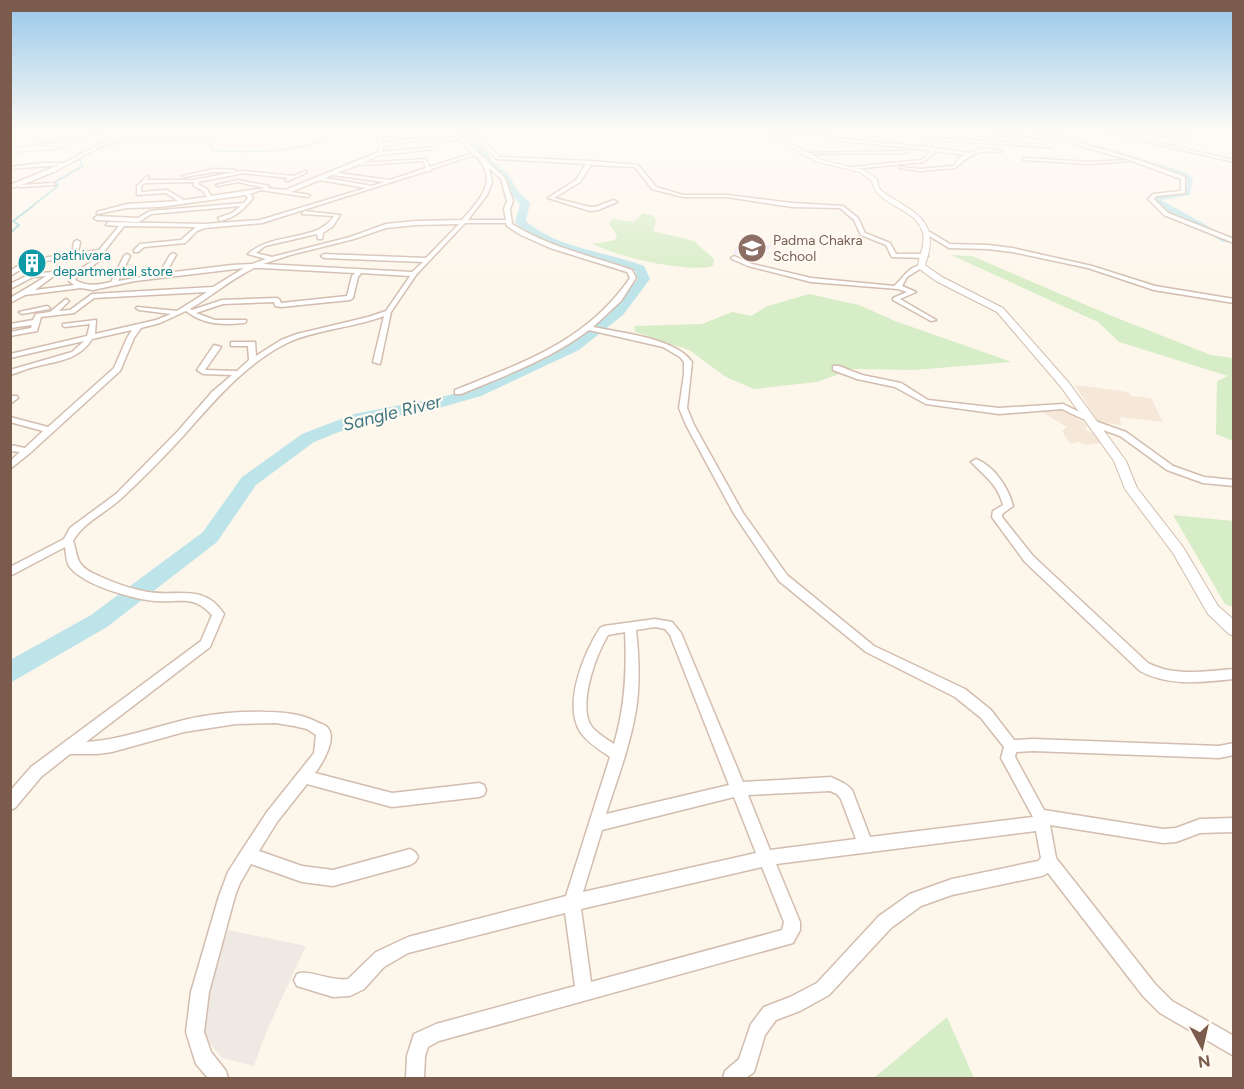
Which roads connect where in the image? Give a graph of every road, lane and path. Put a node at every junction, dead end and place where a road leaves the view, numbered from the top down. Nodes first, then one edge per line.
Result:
1 (142, 182) edge
2 (196, 183) edge
3 (229, 183) edge
4 (245, 183) edge
5 (278, 183) edge
6 (307, 183) edge
7 (341, 183) edge
8 (390, 183) edge
9 (490, 183) edge
10 (504, 183) edge
11 (575, 183) edge
12 (650, 183) edge
13 (875, 183) edge
14 (1183, 183) edge
15 (53, 184) dead end
16 (218, 185) dead end
17 (12, 186) edge
18 (264, 188) junction
19 (374, 188) junction
20 (286, 192) junction
21 (247, 193) junction
22 (141, 194) junction
23 (308, 196) dead end
24 (210, 198) junction
25 (183, 202) junction
26 (614, 202) dead end
27 (246, 204) junction
28 (148, 205) junction
29 (160, 205) junction
30 (156, 212) junction
31 (295, 212) junction
32 (140, 220) junction
33 (210, 220) junction
34 (509, 221) junction
35 (108, 224) dead end
36 (462, 224) junction
37 (122, 225) junction
38 (204, 226) junction
39 (320, 232) junction
40 (928, 233) junction
41 (1233, 241) edge
42 (77, 243) dead end
43 (320, 245) junction
44 (136, 251) dead end
45 (172, 255) dead end
46 (74, 256) junction
47 (127, 256) dead end
48 (324, 256) dead end
49 (100, 258) dead end
50 (272, 258) junction
51 (734, 258) dead end
52 (427, 260) junction
53 (923, 261) junction
54 (253, 266) junction
55 (360, 271) junction
56 (10, 274) edge
57 (414, 274) junction
58 (162, 275) junction
59 (114, 283) junction
60 (81, 286) junction
61 (10, 287) edge
62 (898, 287) junction
63 (218, 289) junction
64 (27, 292) junction
65 (10, 294) edge
66 (19, 294) junction
67 (10, 301) edge
68 (66, 301) dead end
69 (1233, 301) edge
70 (38, 303) dead end
71 (59, 307) junction
72 (139, 308) dead end
73 (186, 311) junction
74 (388, 312) junction
75 (53, 314) junction
76 (933, 320) dead end
77 (244, 321) dead end
78 (36, 322) junction
79 (65, 325) dead end
80 (10, 326) edge
81 (139, 327) junction
82 (587, 328) junction
83 (10, 334) edge
84 (93, 336) junction
85 (234, 344) dead end
86 (217, 347) dead end
87 (10, 356) edge
88 (253, 361) junction
89 (377, 362) dead end
90 (836, 368) dead end
91 (10, 373) edge
92 (239, 373) junction
93 (458, 392) dead end
94 (10, 419) edge
95 (1092, 422) junction
96 (49, 430) junction
97 (10, 448) edge
98 (27, 451) junction
99 (976, 462) dead end
100 (10, 466) edge
101 (1233, 483) edge
102 (68, 541) junction
103 (10, 572) edge
104 (630, 627) junction
105 (1233, 630) edge
106 (1233, 674) edge
107 (1011, 746) junction
108 (67, 748) junction
109 (1233, 749) edge
110 (618, 755) junction
111 (303, 776) junction
112 (740, 789) junction
113 (479, 790) dead end
114 (10, 803) edge
115 (1041, 820) junction
116 (596, 824) junction
117 (1233, 825) edge
118 (866, 846) junction
119 (247, 855) junction
120 (410, 857) dead end
121 (766, 858) junction
122 (1049, 861) junction
123 (573, 903) junction
124 (303, 980) dead end
125 (585, 991) junction
126 (1233, 1047) edge
127 (219, 1078) edge
128 (416, 1078) edge
129 (732, 1078) edge

1 - 22 street
2 - 24 street
3 - 16 street
4 - 18 street
5 - 18 street
6 - 20 street
7 - 19 street
8 - 19 street
9 - 36 street
10 - 34 street
11 - 26 street
12 - 53 street
13 - 40 street
14 - 41 street
15 - 17 street
18 - 20 street
18 - 21 street
19 - 31 street
20 - 23 street
21 - 24 street
21 - 27 street
22 - 25 street
22 - 28 street
24 - 25 street
25 - 29 street
27 - 30 street
27 - 33 street
28 - 29 street
28 - 32 street
29 - 30 street
30 - 32 street
31 - 38 street
31 - 39 street
32 - 33 street
33 - 38 street
34 - 36 street
34 - 82 street
35 - 37 street
36 - 43 street
36 - 52 street
37 - 38 street
37 - 46 street
38 - 44 street
39 - 43 street
39 - 50 street
40 - 53 street
40 - 69 street
42 - 46 street
43 - 50 street
45 - 58 street
46 - 56 street
47 - 59 street
48 - 52 street
49 - 60 street
50 - 54 street
51 - 62 street
52 - 57 street
53 - 62 street
53 - 95 street
54 - 55 street
54 - 58 street
54 - 63 street
55 - 57 street
55 - 73 street
57 - 74 street
58 - 59 street
59 - 60 street
60 - 64 street
61 - 64 street
62 - 76 street
63 - 73 street
63 - 75 street
64 - 66 street
65 - 66 street
66 - 67 street
68 - 71 street
70 - 71 street
71 - 75 street
72 - 73 street
73 - 77 street
73 - 81 street
74 - 88 street
74 - 89 street
75 - 78 street
78 - 80 street
78 - 83 street
79 - 84 street
81 - 84 street
81 - 96 street
82 - 93 street
82 - 107 street
84 - 87 street
84 - 91 street
85 - 88 street
86 - 92 street
88 - 92 street
90 - 95 street
92 - 102 street
94 - 96 street
95 - 101 street
95 - 105 street
96 - 98 street
97 - 98 street
98 - 100 street
99 - 106 street
102 - 103 street
102 - 108 street
104 - 110 street
104 - 110 street
104 - 112 street
107 - 109 street
107 - 115 street
108 - 111 street
108 - 114 street
110 - 116 street
111 - 113 street
111 - 119 street
112 - 116 street
112 - 118 street
112 - 121 street
115 - 117 street
115 - 118 street
115 - 122 street
116 - 123 street
118 - 121 street
119 - 120 street
119 - 127 street
121 - 123 street
121 - 125 street
122 - 126 street
122 - 129 street
123 - 124 street
123 - 125 street
125 - 128 street

